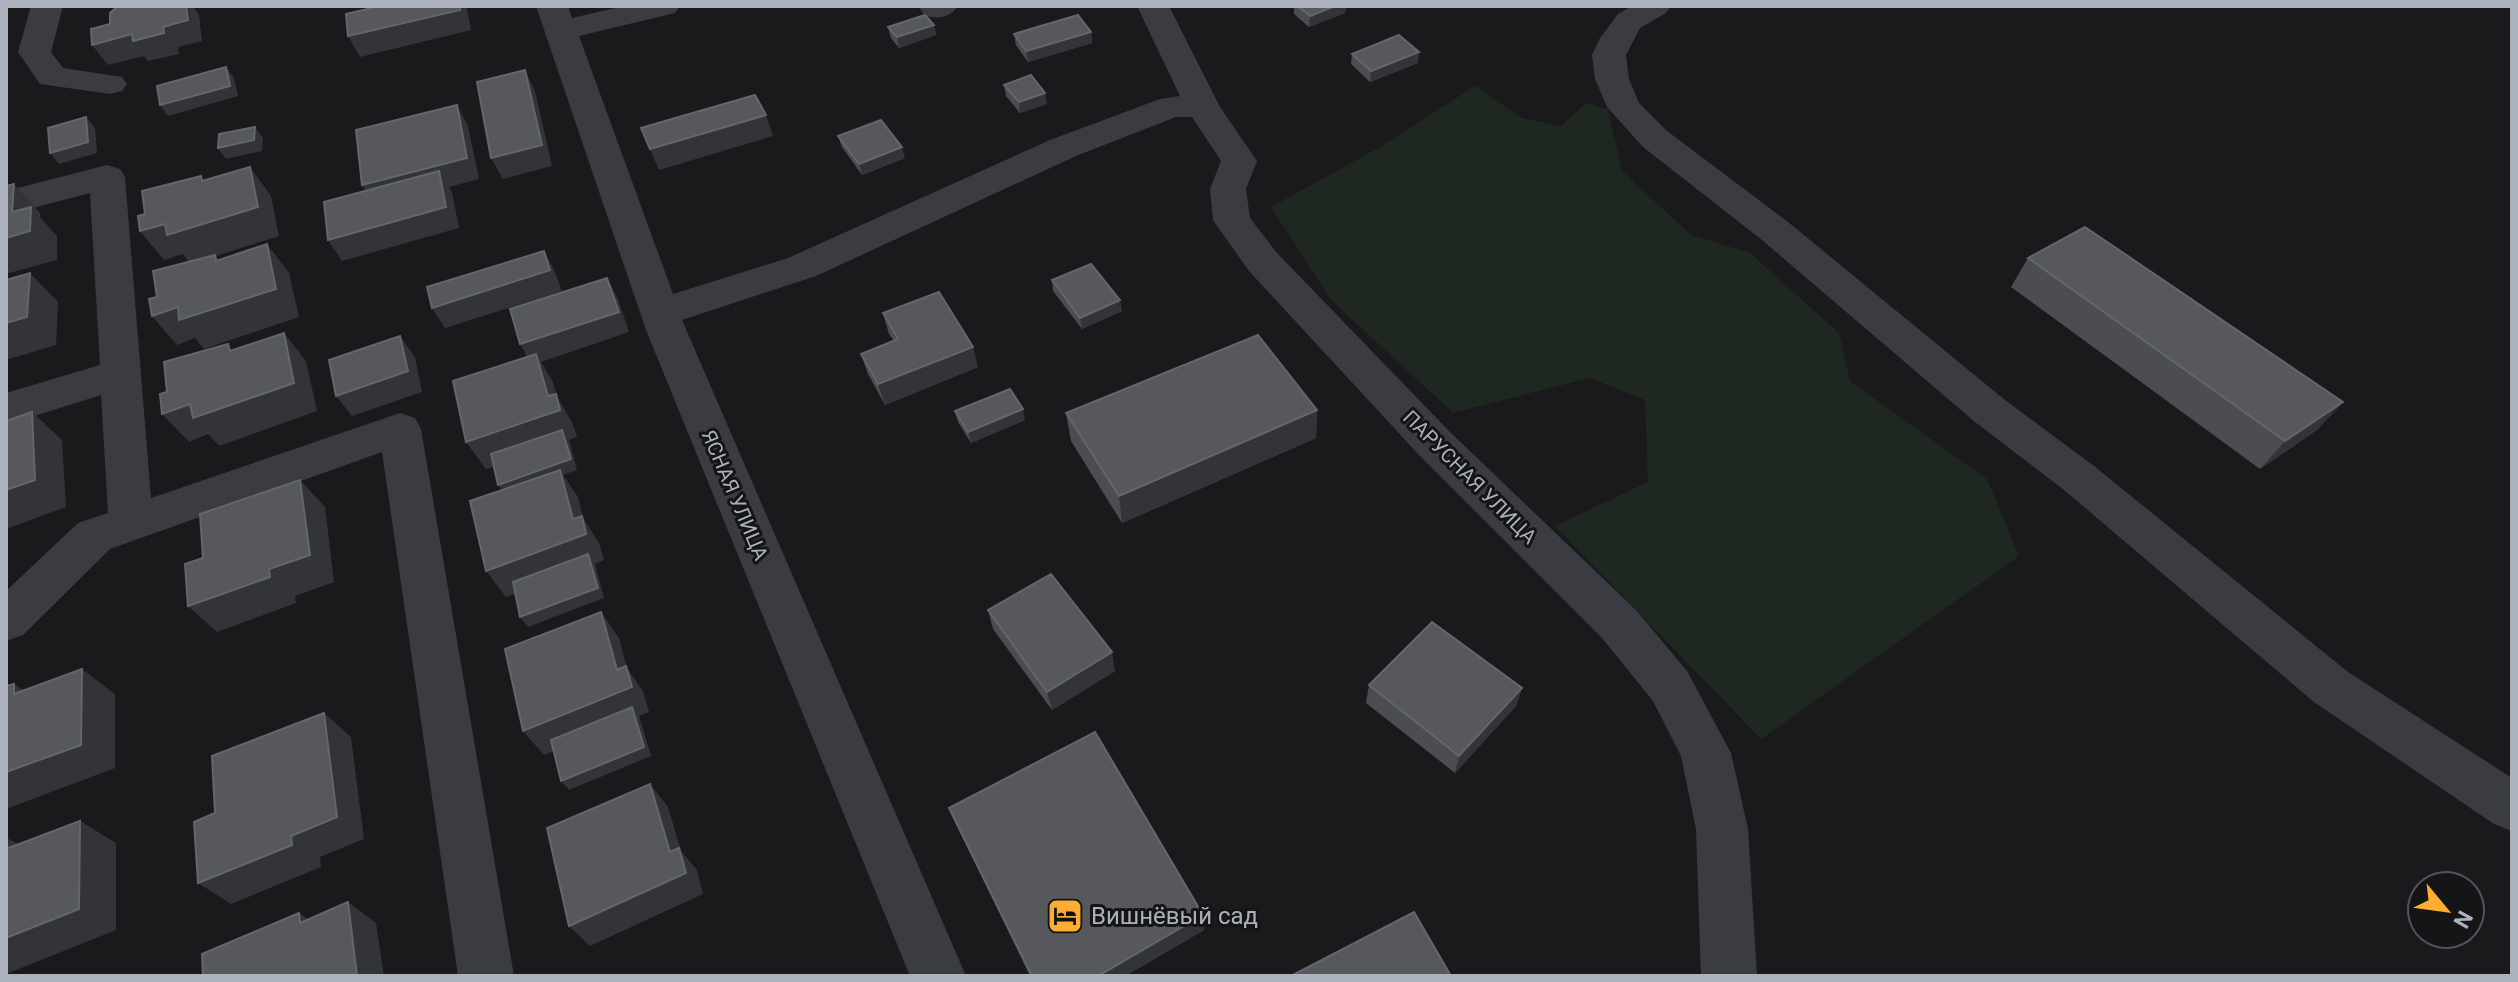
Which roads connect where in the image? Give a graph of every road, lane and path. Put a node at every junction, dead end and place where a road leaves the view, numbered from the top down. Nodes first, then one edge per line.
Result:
1 (48, 6) edge
2 (664, 6) edge
3 (1153, 6) edge
4 (1655, 6) edge
5 (556, 19) edge
6 (110, 84) dead end
7 (1203, 107) junction
8 (6, 203) edge
9 (660, 313) junction
10 (121, 374) junction
11 (6, 409) edge
12 (131, 523) junction
13 (6, 621) edge
14 (2512, 807) edge
15 (486, 976) edge
16 (938, 976) edge
17 (1729, 976) edge

1 - 6 street
2 - 5 street
3 - 7 street, ПАРУСНАЯ УЛИЦА
4 - 14 street
5 - 9 street, ЯСНАЯ УЛИЦА
7 - 9 street
7 - 17 street, ПАРУСНАЯ УЛИЦА
8 - 10 street
9 - 16 street, ЯСНАЯ УЛИЦА
10 - 11 street
10 - 12 street
12 - 13 street
12 - 15 street

